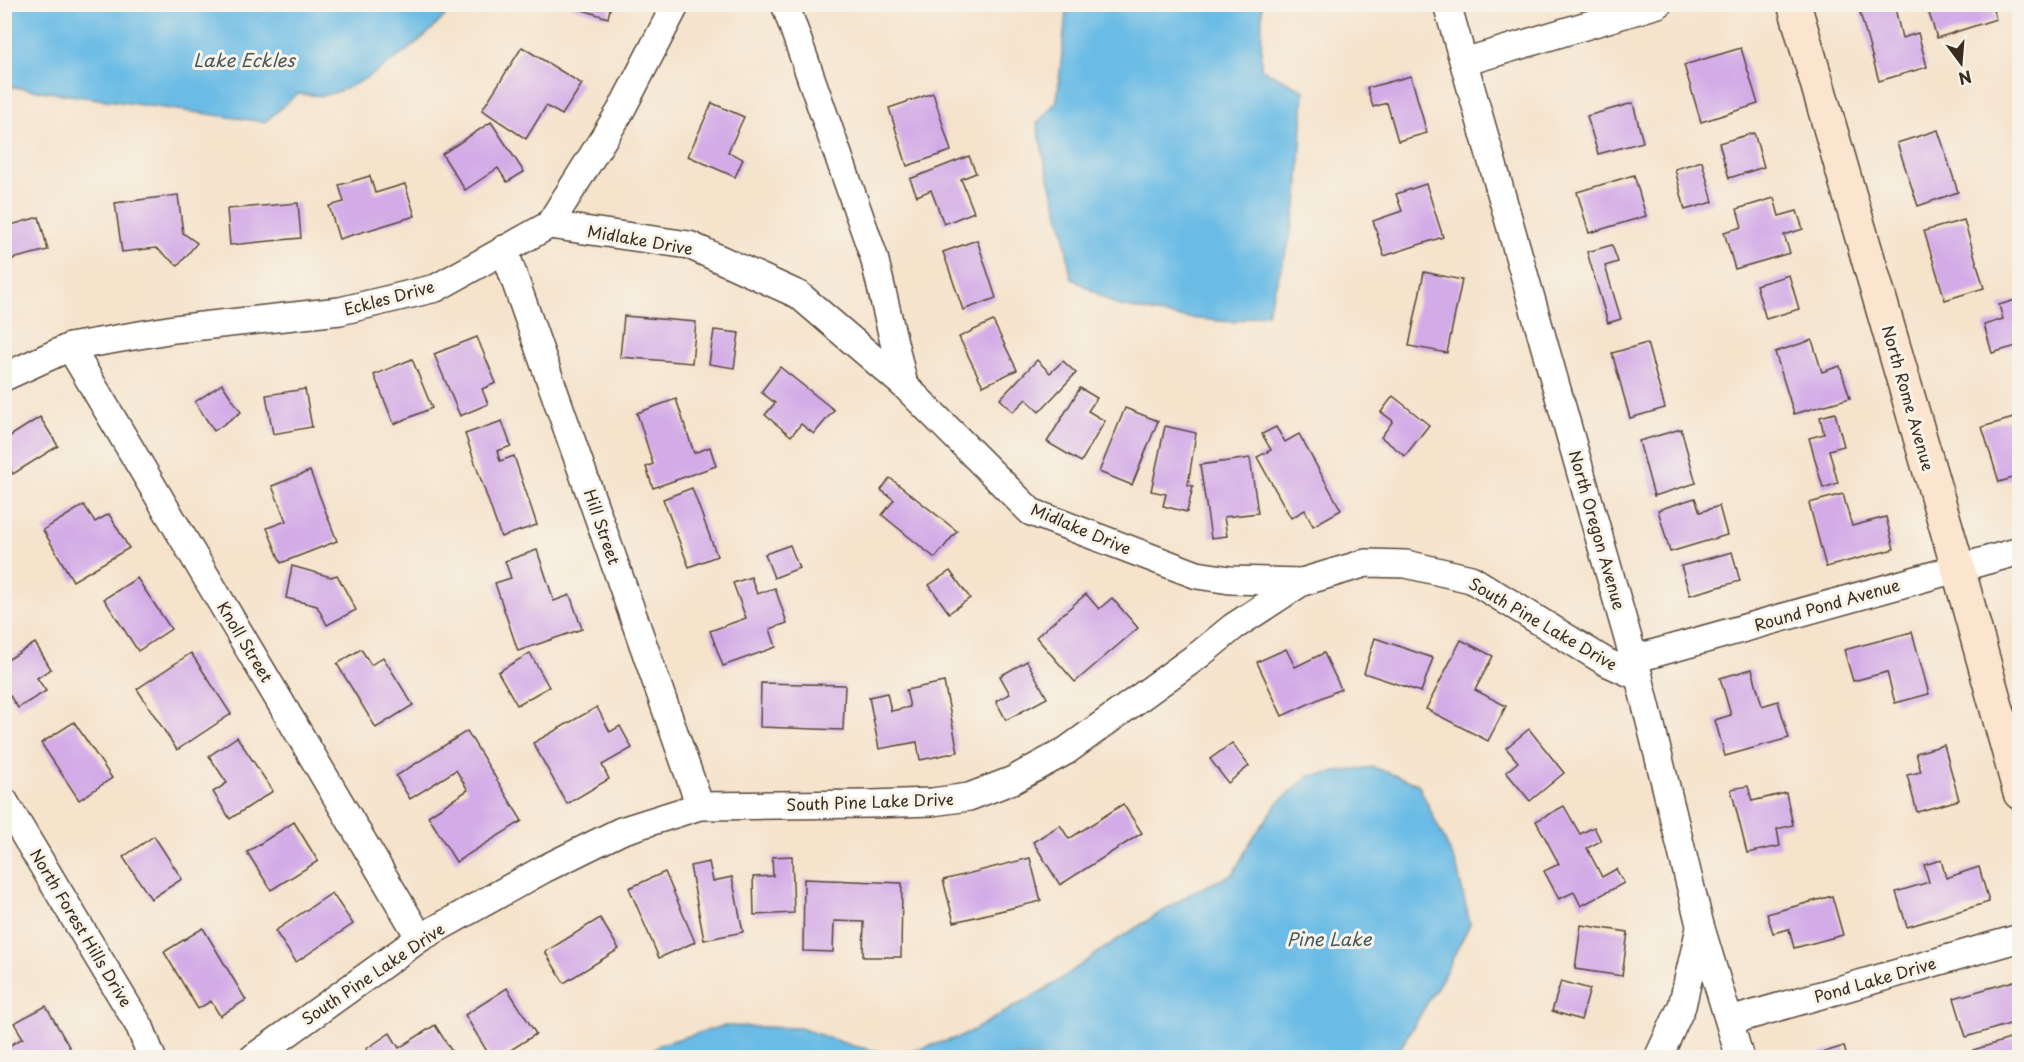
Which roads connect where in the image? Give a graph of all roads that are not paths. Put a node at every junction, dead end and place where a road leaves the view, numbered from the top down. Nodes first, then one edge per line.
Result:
1 (676, 4) edge
2 (785, 4) edge
3 (1447, 4) edge
4 (1658, 4) edge
5 (1794, 4) edge
6 (1464, 62) junction
7 (549, 225) junction
8 (504, 249) junction
9 (70, 347) junction
10 (4, 377) edge
11 (904, 385) junction
12 (2019, 551) edge
13 (1958, 568) junction
14 (1302, 582) junction
15 (1636, 668) junction
16 (2019, 793) edge
17 (4, 801) edge
18 (700, 806) junction
19 (1700, 925) junction
20 (420, 938) junction
21 (2019, 938) edge
22 (1730, 1021) junction
23 (152, 1058) edge
24 (253, 1058) edge
25 (1658, 1058) edge
26 (1740, 1058) edge

1 - 7 street, Eckles Drive
2 - 11 street
3 - 6 street, North Oregon Avenue
4 - 6 street
5 - 13 street, North Rome Avenue
6 - 15 street, North Oregon Avenue
7 - 8 street, Eckles Drive
7 - 11 street, Midlake Drive
8 - 9 street, Eckles Drive
8 - 18 street, Hill Street
9 - 10 street, Eckles Drive
9 - 20 street, Knoll Street
11 - 14 street, Midlake Drive
12 - 13 street, Round Pond Avenue
13 - 15 street, Round Pond Avenue
13 - 16 street, North Rome Avenue
14 - 15 street, South Pine Lake Drive
14 - 18 street, South Pine Lake Drive
15 - 19 street, North Oregon Avenue
17 - 23 street, North Forest Hills Drive
18 - 20 street, South Pine Lake Drive
19 - 22 street, North Oregon Avenue
19 - 25 street
20 - 24 street, South Pine Lake Drive
21 - 22 street, Pond Lake Drive
22 - 26 street, North Oregon Avenue

